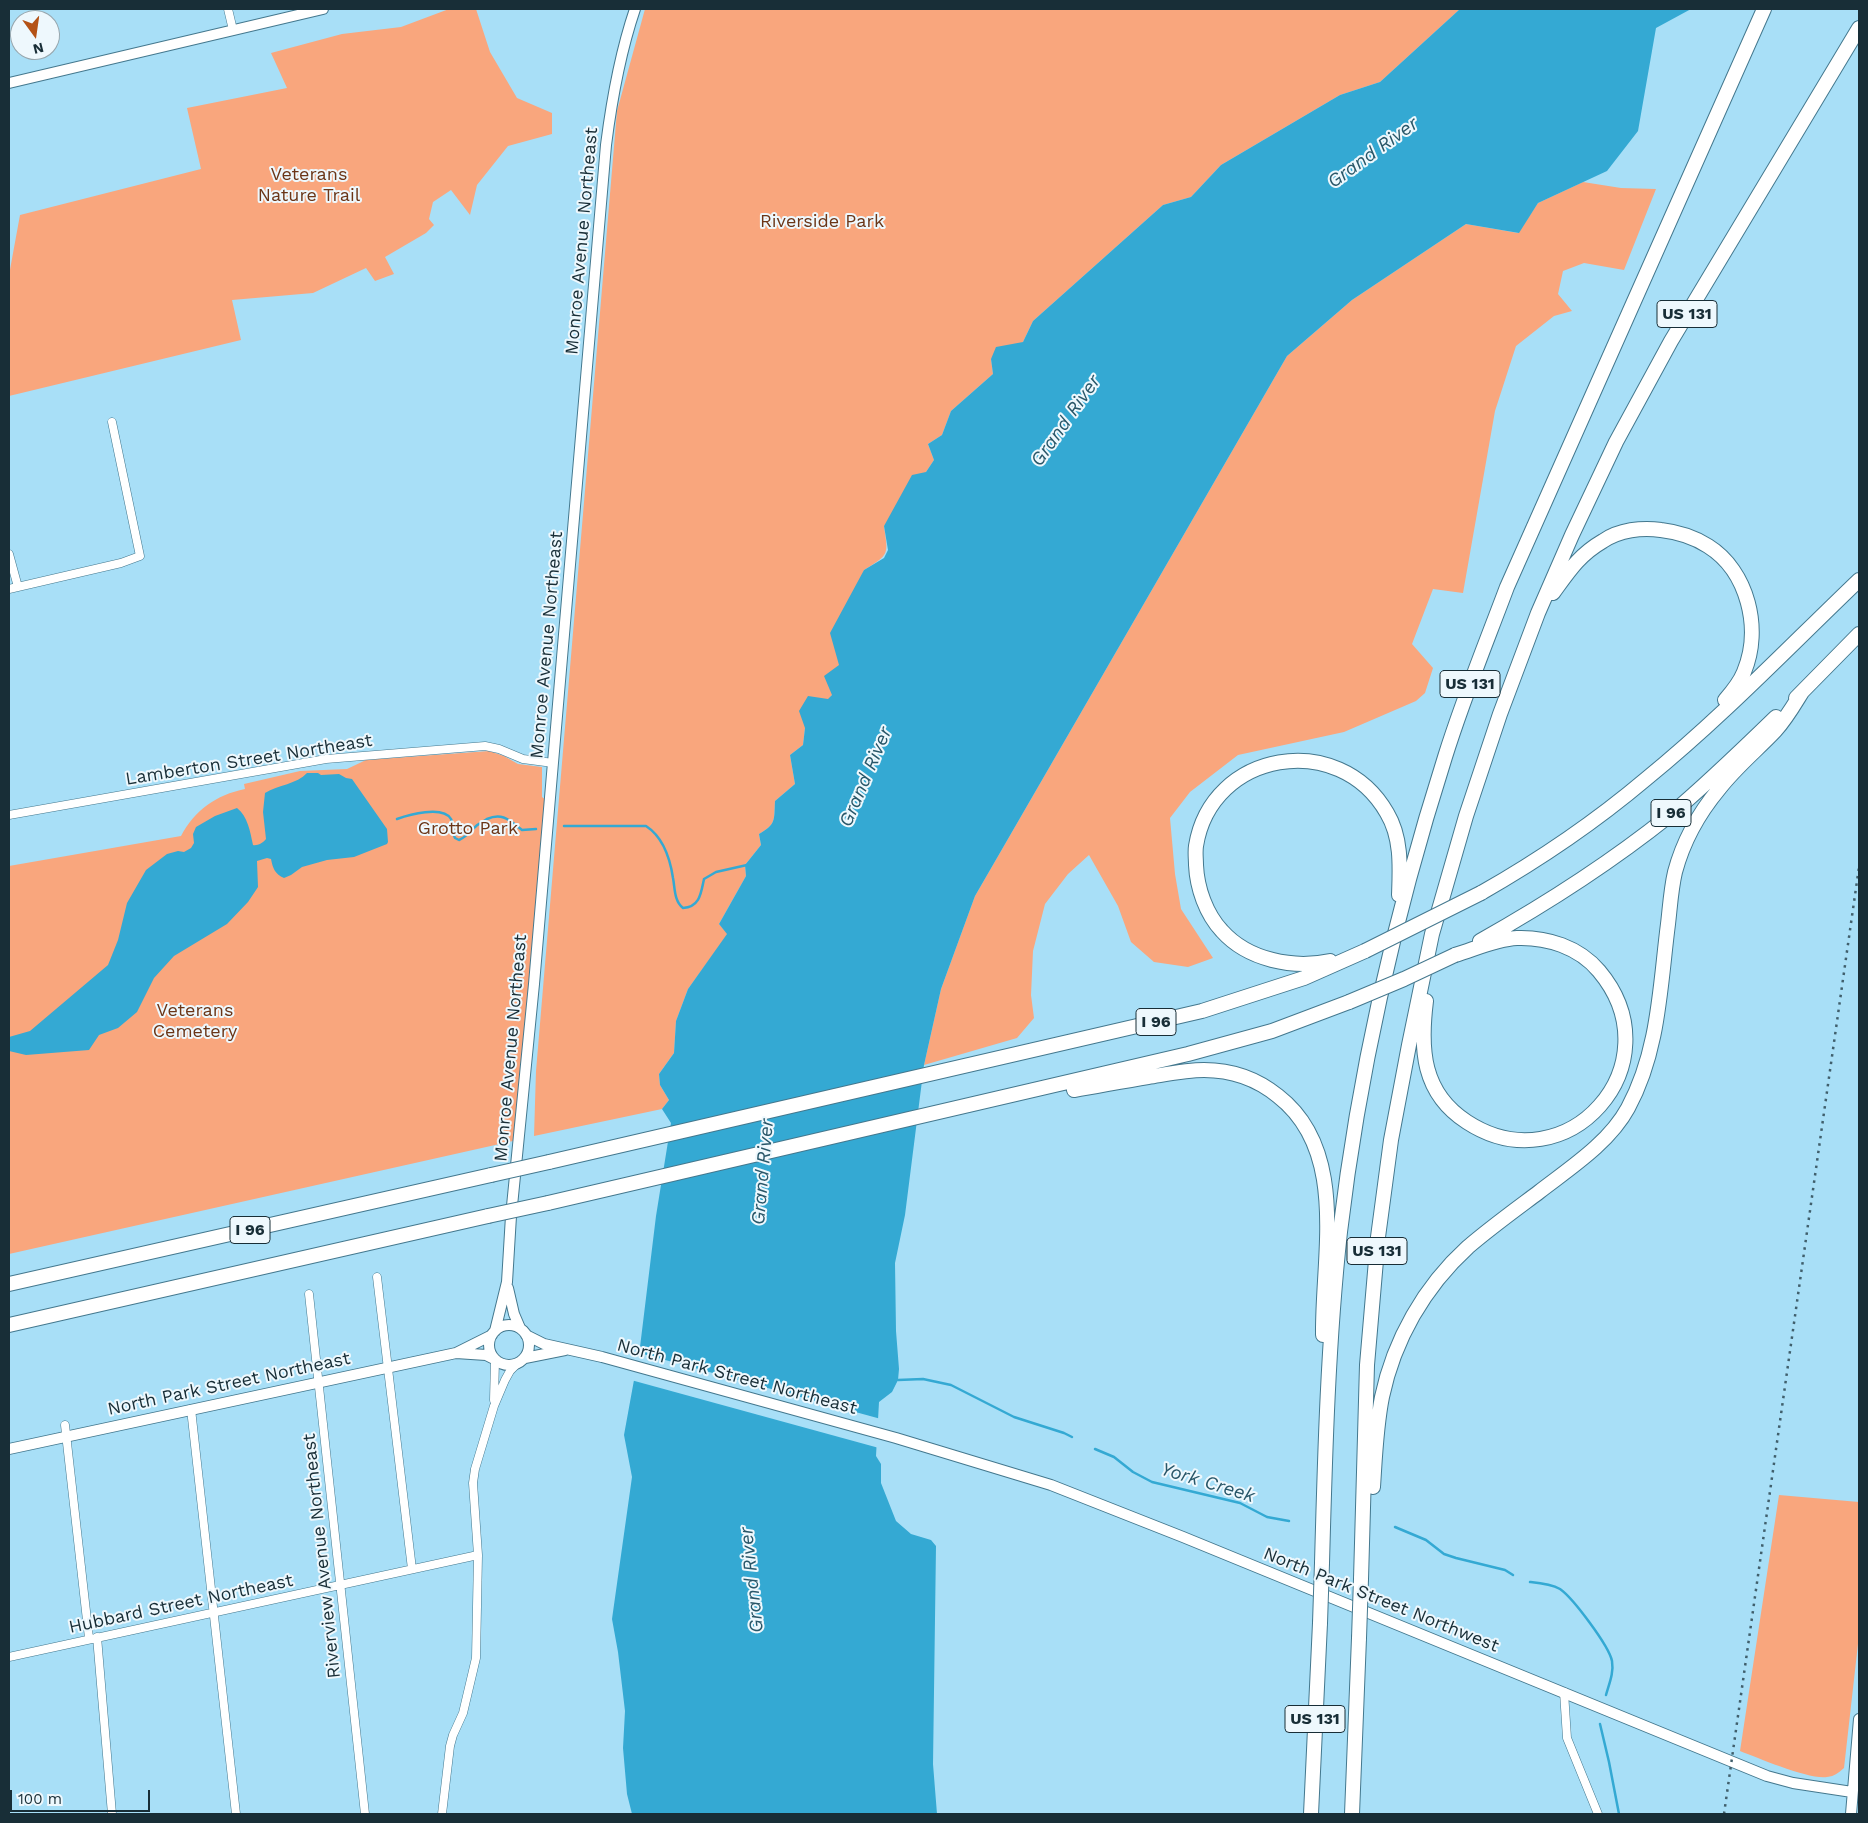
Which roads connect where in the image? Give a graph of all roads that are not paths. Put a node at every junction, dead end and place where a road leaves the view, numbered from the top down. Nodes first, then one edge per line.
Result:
1 (228, 9) edge
2 (323, 9) edge
3 (1764, 9) edge
4 (635, 10) edge
5 (1859, 28) edge
6 (233, 30) junction
7 (9, 83) edge
8 (112, 422) dead end
9 (9, 554) edge
10 (1859, 580) edge
11 (18, 587) junction
12 (9, 589) edge
13 (1538, 614) junction
14 (1859, 634) edge
15 (1802, 692) junction
16 (1697, 736) junction
17 (553, 763) junction
18 (9, 816) edge
19 (1398, 919) junction
20 (1432, 934) junction
21 (1359, 954) junction
22 (1455, 955) junction
23 (1013, 1095) junction
24 (377, 1277) dead end
25 (507, 1282) junction
26 (9, 1284) edge
27 (309, 1294) dead end
28 (9, 1325) edge
29 (523, 1331) junction
30 (493, 1333) junction
31 (568, 1349) junction
32 (456, 1352) junction
33 (494, 1359) junction
34 (521, 1360) junction
35 (387, 1366) junction
36 (319, 1382) junction
37 (1326, 1403) junction
38 (494, 1406) junction
39 (191, 1409) junction
40 (65, 1425) dead end
41 (66, 1436) junction
42 (896, 1438) joint
43 (9, 1449) edge
44 (478, 1555) junction
45 (412, 1569) junction
46 (1361, 1576) junction
47 (341, 1586) junction
48 (213, 1612) junction
49 (93, 1638) junction
50 (9, 1657) edge
51 (1564, 1692) junction
52 (1859, 1719) edge
53 (1852, 1792) junction
54 (112, 1814) edge
55 (236, 1814) edge
56 (365, 1814) edge
57 (442, 1814) edge
58 (1311, 1814) edge
59 (1352, 1814) edge
60 (1598, 1814) edge
61 (1851, 1814) edge

1 - 6 street
2 - 6 main road
3 - 19 highway, US 131
4 - 17 main road, Monroe Avenue Northeast
5 - 13 highway, US 131
6 - 7 main road
8 - 11 street
9 - 11 street
10 - 16 highway, I 96
11 - 12 street
13 - 16 highway
13 - 20 highway, US 131
14 - 15 highway, I 96
15 - 22 highway, I 96
15 - 46 highway
16 - 21 highway, I 96, bridge
17 - 18 street, Lamberton Street Northeast
17 - 25 main road, Monroe Avenue Northeast
19 - 21 highway
19 - 37 highway, US 131
20 - 22 highway
20 - 46 highway, US 131
21 - 26 highway, I 96, bridge
22 - 23 highway, I 96, bridge
23 - 28 highway, I 96, bridge
23 - 37 highway
24 - 35 street
25 - 29 main road, Monroe Avenue Northeast
25 - 30 main road, Monroe Avenue Northeast
27 - 36 street, Riverview Avenue Northeast
29 - 30 main road
29 - 31 main road, North Park Street Northeast
29 - 34 main road
30 - 32 main road, North Park Street Northeast
30 - 33 main road
31 - 34 main road, North Park Street Northeast
31 - 42 main road, North Park Street Northeast
32 - 33 main road, North Park Street Northeast
32 - 35 main road, North Park Street Northeast
33 - 34 main road
33 - 38 street
34 - 38 street
35 - 36 main road, North Park Street Northeast
35 - 45 street
36 - 39 main road, North Park Street Northeast
36 - 47 street, Riverview Avenue Northeast
37 - 58 highway, US 131, bridge
38 - 44 street
39 - 41 main road, North Park Street Northeast
39 - 48 street
40 - 41 street
41 - 43 main road, North Park Street Northeast
41 - 49 street
42 - 51 main road, North Park Street Northwest
44 - 45 street, Hubbard Street Northeast
44 - 57 street
45 - 47 street, Hubbard Street Northeast
46 - 59 highway, US 131, bridge
47 - 48 street, Hubbard Street Northeast
47 - 56 street, Riverview Avenue Northeast
48 - 49 street, Hubbard Street Northeast
48 - 55 street
49 - 50 street, Hubbard Street Northeast
49 - 54 street
51 - 53 main road, North Park Street Northwest
51 - 60 street
52 - 53 main road
53 - 61 main road

